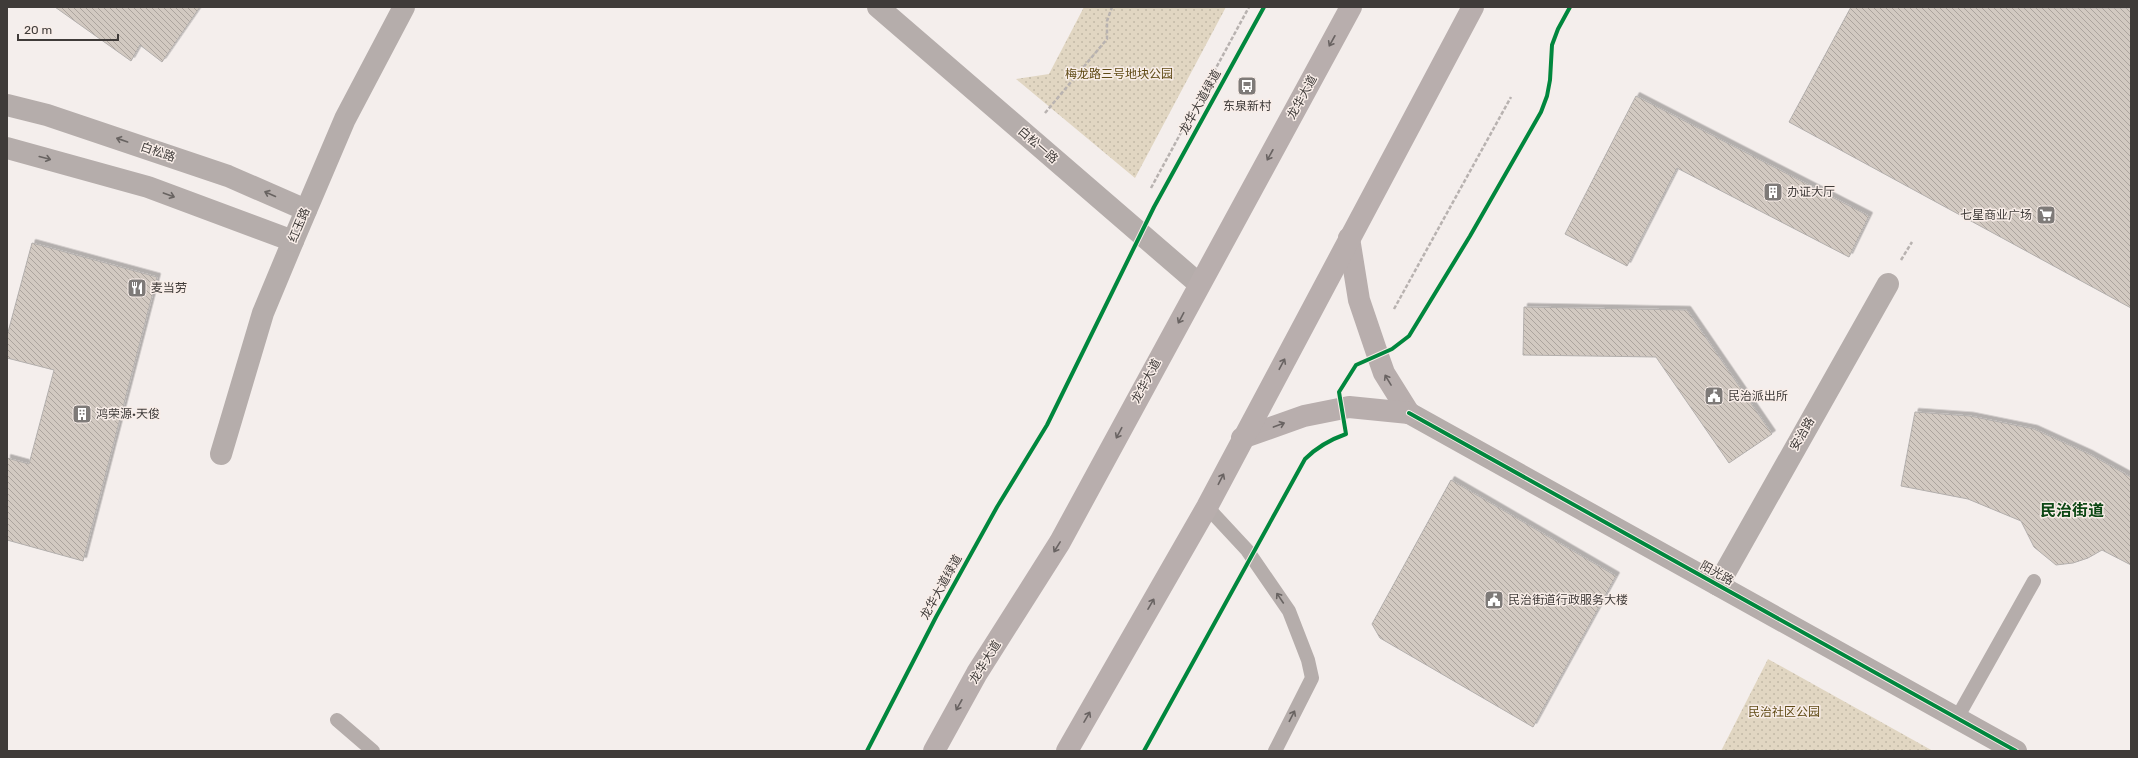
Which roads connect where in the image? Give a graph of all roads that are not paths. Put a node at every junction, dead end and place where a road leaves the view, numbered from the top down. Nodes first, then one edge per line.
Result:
1 (404, 7) edge
2 (878, 7) edge
3 (1351, 7) edge
4 (1474, 7) edge
5 (7, 105) edge
6 (7, 148) edge
7 (306, 210) junction
8 (1349, 238) junction
9 (293, 240) junction
10 (1199, 284) junction
11 (1888, 284) dead end
12 (1409, 413) junction
13 (1242, 438) junction
14 (221, 454) dead end
15 (1207, 507) junction
16 (2034, 581) dead end
17 (1718, 585) junction
18 (1957, 718) junction
19 (337, 720) dead end
20 (374, 751) edge
21 (934, 751) edge
22 (1067, 751) edge
23 (1275, 751) edge
24 (2016, 751) edge

1 - 7 street, 红玉路
2 - 10 street, 白松一路
3 -> 10 main road, 龙华大道
4 - 8 main road
7 -> 5 street, 白松路
6 -> 9 street
7 - 9 street, 红玉路
12 -> 8 main road
13 -> 8 main road
9 - 14 street, 红玉路
10 -> 21 main road, 龙华大道
11 - 17 street, 安治路
13 -> 12 main road
12 - 17 street, 阳光路
15 -> 13 main road
22 -> 15 main road
23 -> 15 lane
16 - 18 lane
17 - 18 street, 阳光路
18 - 24 street, 阳光路
19 - 20 lane

